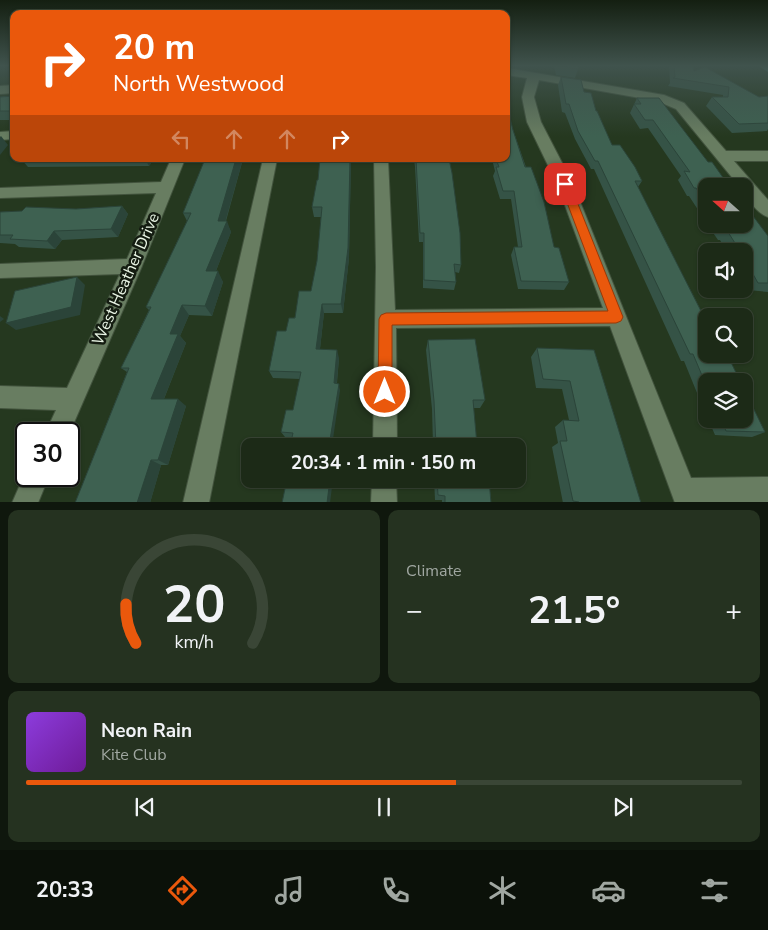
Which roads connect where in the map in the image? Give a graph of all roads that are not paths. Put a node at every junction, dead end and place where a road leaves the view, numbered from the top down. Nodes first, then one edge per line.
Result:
1 (530, 89) edge
2 (611, 89) edge
3 (722, 156) junction
4 (768, 156) edge
5 (177, 162) edge
6 (269, 162) edge
7 (381, 162) edge
8 (167, 188) junction
9 (0, 193) edge
10 (768, 211) edge
11 (133, 266) junction
12 (0, 271) edge
13 (616, 317) junction
14 (386, 319) junction
15 (0, 397) edge
16 (73, 399) junction
17 (62, 422) edge
18 (385, 438) edge
19 (32, 487) edge
20 (384, 488) edge
21 (768, 490) edge
22 (686, 497) edge
23 (25, 502) edge
24 (196, 502) edge
25 (384, 502) edge

1 - 13 street
2 - 3 street
3 - 4 street
3 - 10 street
5 - 8 street, West Heather Drive
6 - 24 street
7 - 14 street
8 - 9 street
8 - 11 street, West Heather Drive
11 - 12 street
11 - 16 street, West Heather Drive
13 - 14 street
13 - 22 street
14 - 18 street
15 - 16 street
16 - 17 street, West Heather Drive
19 - 23 street
20 - 25 street
21 - 22 street

